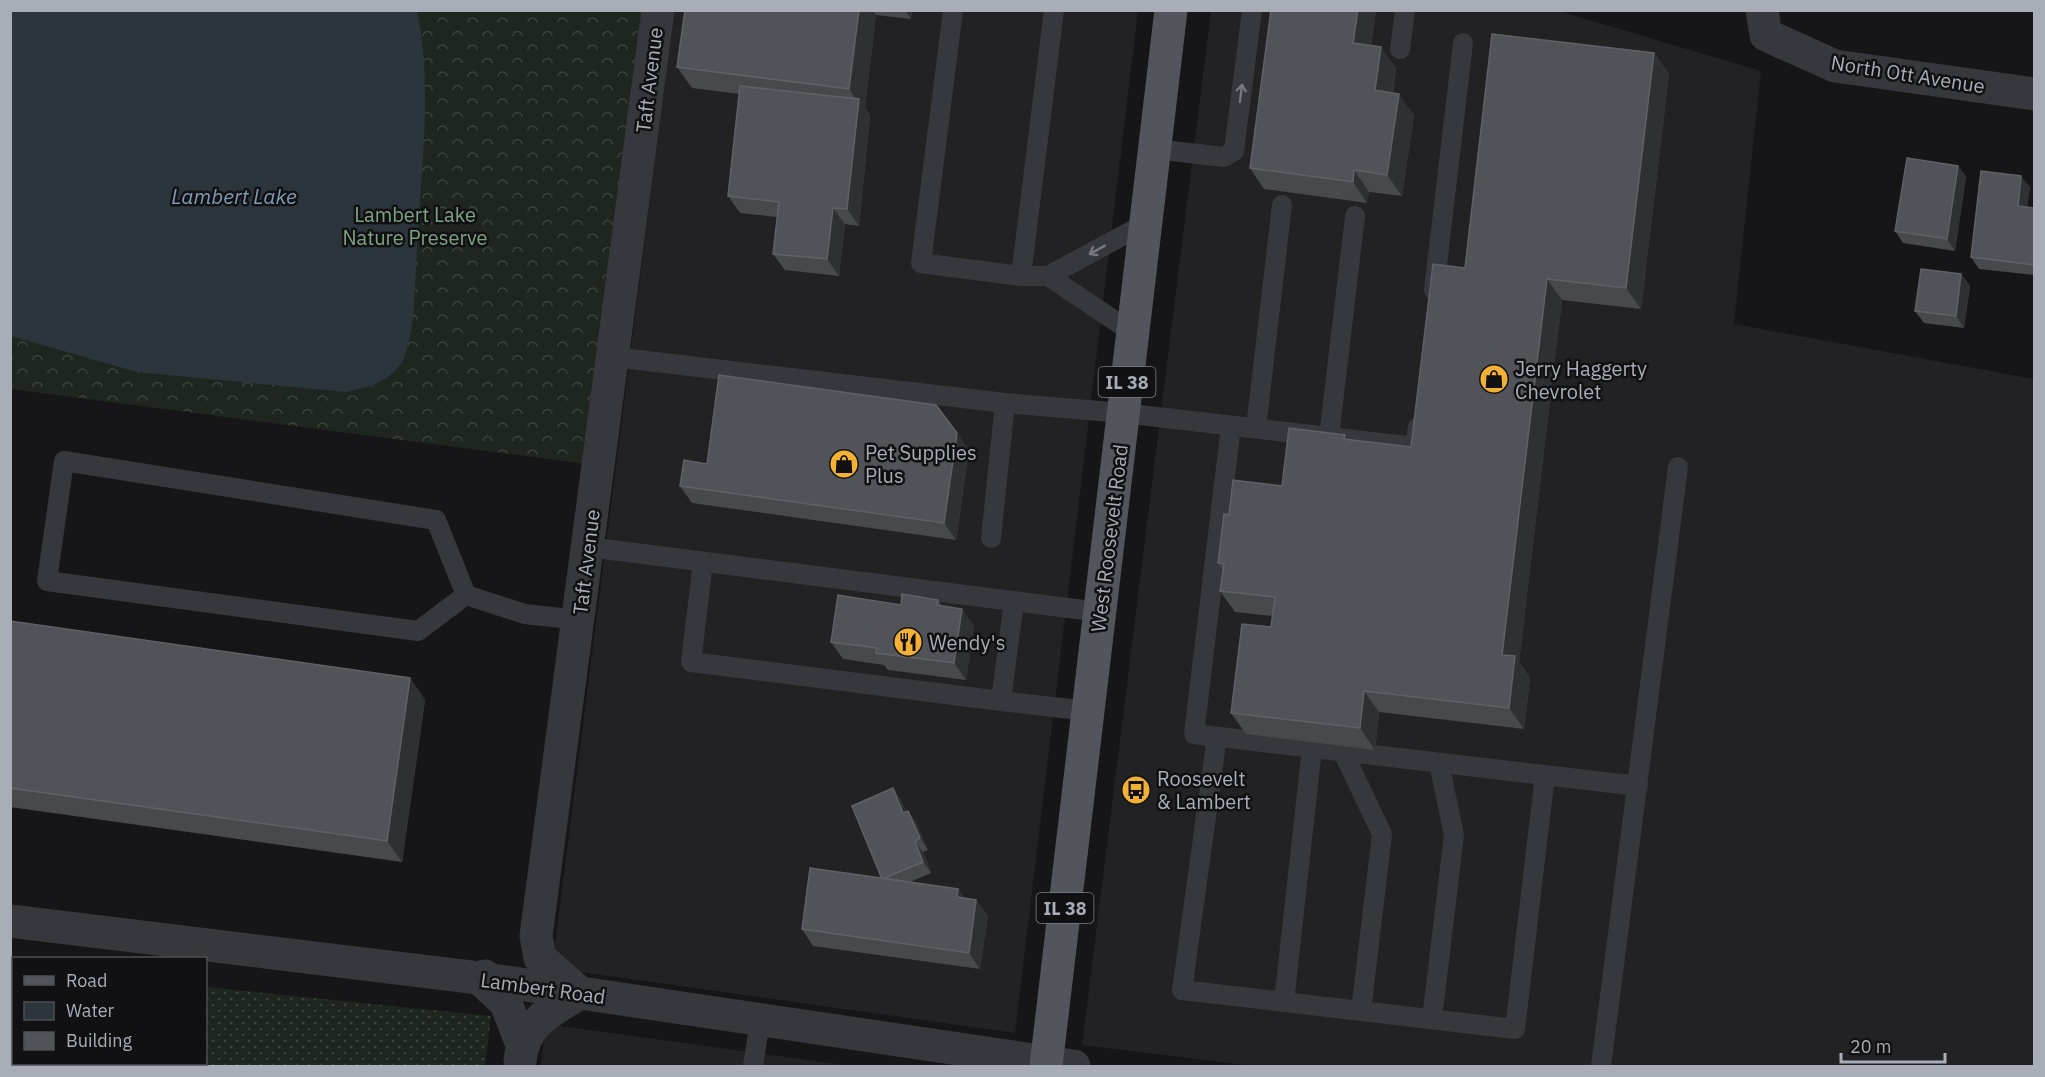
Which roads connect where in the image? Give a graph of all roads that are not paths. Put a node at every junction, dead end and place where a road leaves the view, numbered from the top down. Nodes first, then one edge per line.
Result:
1 (658, 10) edge
2 (953, 10) edge
3 (1054, 10) edge
4 (1171, 10) edge
5 (1252, 10) edge
6 (1405, 10) edge
7 (1763, 14) edge
8 (1463, 43) dead end
9 (1400, 49) dead end
10 (2034, 94) edge
11 (1155, 149) junction
12 (1282, 205) dead end
13 (1355, 216) dead end
14 (1146, 223) junction
15 (1021, 276) junction
16 (1048, 276) junction
17 (1432, 304) edge
18 (1133, 333) junction
19 (613, 357) junction
20 (1005, 403) junction
21 (1420, 411) edge
22 (1123, 413) junction
23 (1231, 426) junction
24 (1256, 428) junction
25 (1329, 437) junction
26 (1678, 466) dead end
27 (991, 538) dead end
28 (588, 547) junction
29 (704, 562) junction
30 (466, 595) junction
31 (1014, 601) junction
32 (1100, 612) junction
33 (579, 620) junction
34 (1001, 701) junction
35 (1088, 711) junction
36 (1217, 737) junction
37 (1312, 748) junction
38 (1343, 752) junction
39 (1439, 763) junction
40 (1545, 775) junction
41 (1638, 786) junction
42 (10, 921) edge
43 (536, 936) junction
44 (479, 978) junction
45 (580, 993) junction
46 (1284, 1002) junction
47 (1361, 1011) junction
48 (1432, 1019) junction
49 (760, 1021) junction
50 (520, 1056) edge
51 (1056, 1065) edge
52 (753, 1066) edge
53 (1601, 1066) edge

1 - 19 street, Taft Avenue
2 - 15 lane
3 - 15 lane
4 - 11 main road, West Roosevelt Road / IL 38
11 -> 5 lane
6 - 9 lane
7 - 10 street, North Ott Avenue
8 - 17 lane
11 - 14 main road, West Roosevelt Road / IL 38
12 - 24 lane
13 - 25 lane
14 -> 16 lane
14 - 18 main road, West Roosevelt Road / IL 38
15 - 16 lane
16 - 18 lane
18 - 22 main road, West Roosevelt Road / IL 38
19 - 20 lane
19 - 28 street, Taft Avenue
20 - 22 lane
20 - 27 lane
21 - 25 lane
22 - 23 lane
22 - 32 main road, West Roosevelt Road / IL 38
23 - 24 lane
23 - 36 lane
24 - 25 lane
26 - 41 lane
28 - 29 lane
28 - 33 street, Taft Avenue
29 - 31 lane
29 - 34 lane
30 - 30 lane
30 - 33 lane
31 - 32 lane
31 - 34 lane
32 - 35 main road, West Roosevelt Road / IL 38
33 - 43 street, Taft Avenue
34 - 35 lane
35 - 51 main road, West Roosevelt Road / IL 38
36 - 37 lane
36 - 46 lane
37 - 38 lane
37 - 46 lane
38 - 39 lane
38 - 47 lane
39 - 40 lane
39 - 48 lane
40 - 41 lane
40 - 48 lane
41 - 53 lane
42 - 44 street, Lambert Road
43 - 44 street
43 - 45 street, Taft Avenue
44 - 45 street, Lambert Road
44 - 50 street
45 - 49 street, Lambert Road
45 - 50 street
46 - 47 lane
47 - 48 lane
49 - 51 street, Lambert Road
49 - 52 lane

